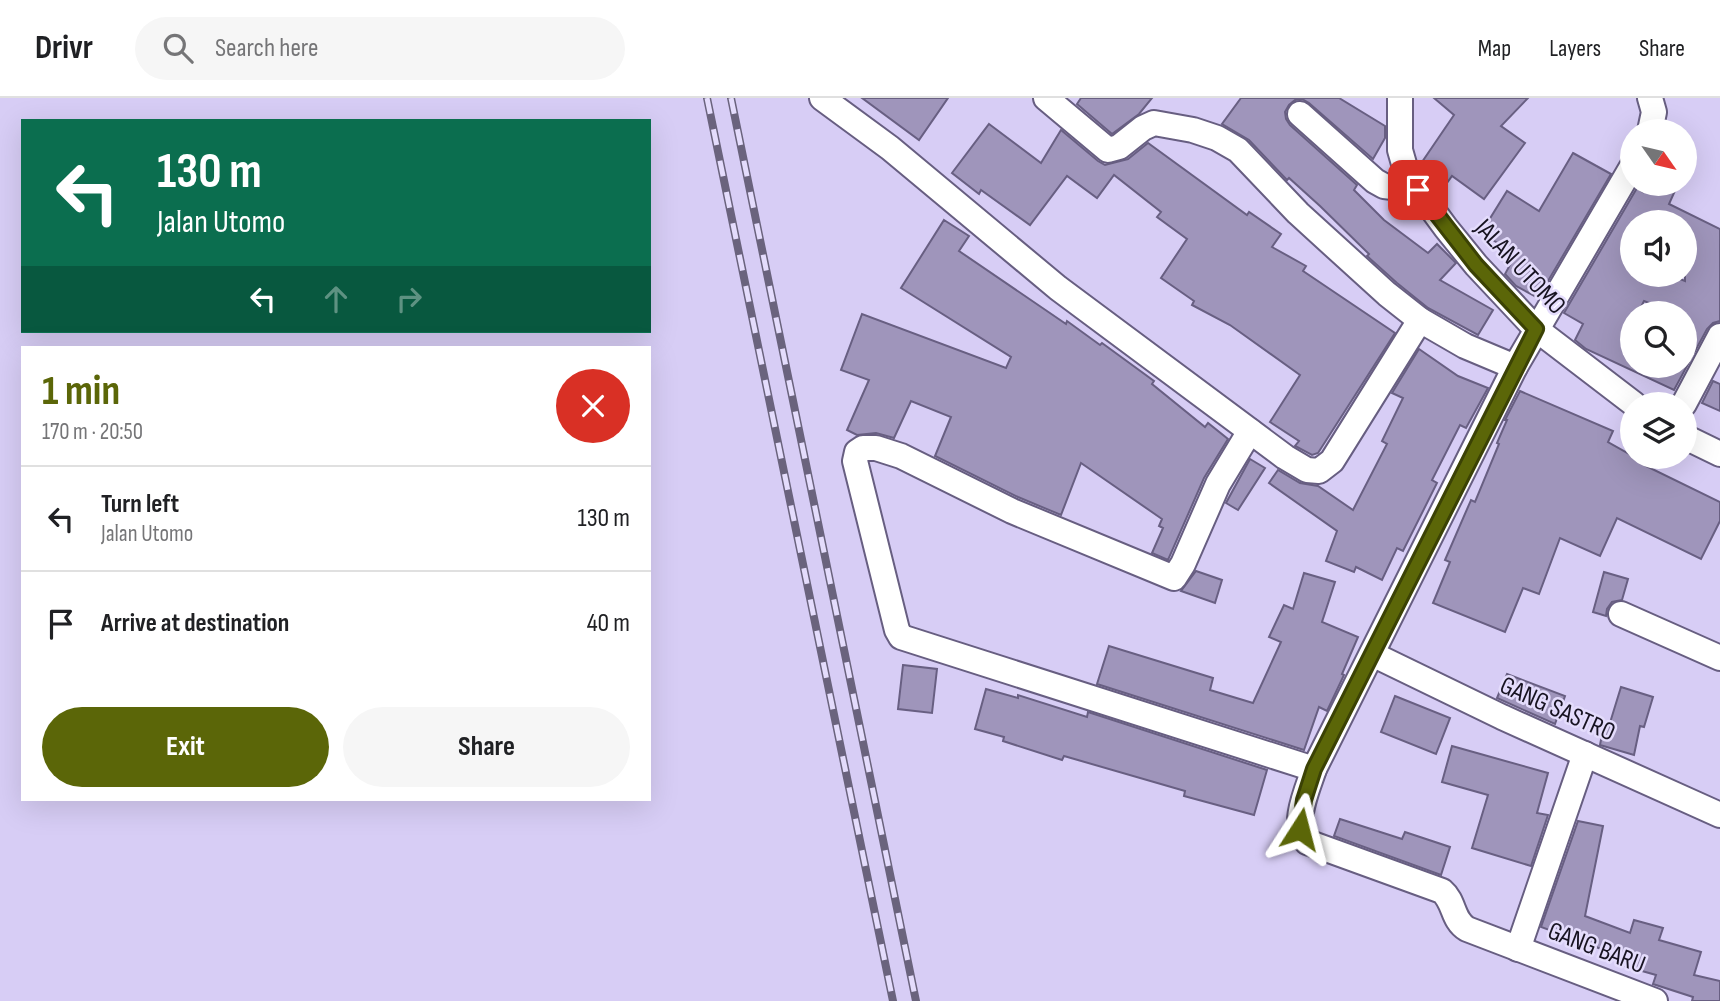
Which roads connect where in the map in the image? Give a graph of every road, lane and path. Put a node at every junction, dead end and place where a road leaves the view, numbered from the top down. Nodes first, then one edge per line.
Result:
1 (822, 98) edge
2 (1046, 98) edge
3 (1400, 98) edge
4 (1650, 98) edge
5 (1300, 114) dead end
6 (1653, 119) edge
7 (1620, 187) edge
8 (1418, 190) junction
9 (1420, 320) junction
10 (1536, 329) junction
11 (1720, 336) edge
12 (1515, 366) junction
13 (1690, 392) edge
14 (1620, 393) edge
15 (1250, 431) junction
16 (1697, 443) edge
17 (1720, 454) edge
18 (1621, 614) dead end
19 (1372, 654) junction
20 (1720, 658) edge
21 (1585, 754) junction
22 (1314, 769) junction
23 (1720, 815) edge
24 (1518, 949) junction
25 (1655, 1001) edge

1 - 15 street
2 - 9 street
3 - 8 street, JALAN UTOMO
4 - 6 street
5 - 8 street
7 - 10 street
8 - 10 street, JALAN UTOMO
9 - 12 street
9 - 15 street
10 - 12 street
10 - 14 street, JALAN UTOMO
11 - 13 street
12 - 19 street
15 - 22 street
16 - 17 street
18 - 20 street
19 - 21 street, GANG SASTRO
19 - 22 street
21 - 23 street, GANG SASTRO
21 - 24 street
22 - 24 street, GANG BARU
24 - 25 street, GANG BARU

